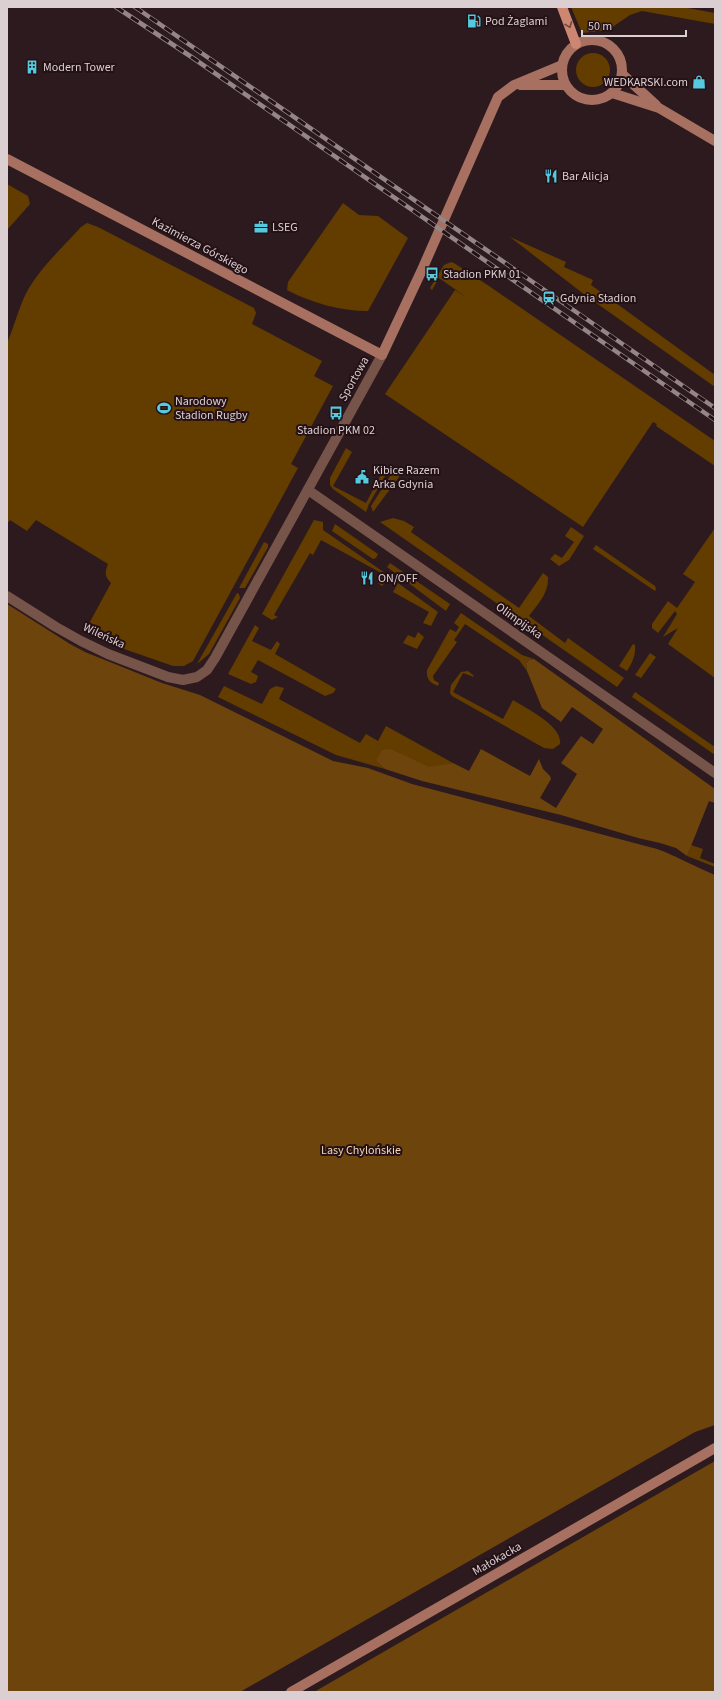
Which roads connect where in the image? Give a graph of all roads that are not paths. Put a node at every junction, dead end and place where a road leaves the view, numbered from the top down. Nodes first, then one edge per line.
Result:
1 (562, 7) edge
2 (576, 44) junction
3 (562, 66) junction
4 (622, 74) junction
5 (514, 85) junction
6 (565, 85) junction
7 (612, 93) junction
8 (659, 108) junction
9 (715, 141) edge
10 (7, 159) edge
11 (382, 355) junction
12 (308, 490) junction
13 (7, 596) edge
14 (197, 677) joint
15 (715, 773) edge
16 (715, 1448) edge
17 (291, 1692) edge

1 -> 2 main road
2 - 3 street
2 - 4 street
3 - 5 street, Sportowa
3 - 6 street
4 - 7 street
4 - 8 street
5 - 6 street
5 - 11 street, Sportowa
6 - 7 street
7 - 8 street
8 - 9 street
10 - 11 street, Kazimierza Górskiego
11 - 12 street, Sportowa
12 - 14 street, Sportowa
12 - 15 street, Olimpijska
13 - 14 street, Wileńska
16 - 17 street, Małokacka

